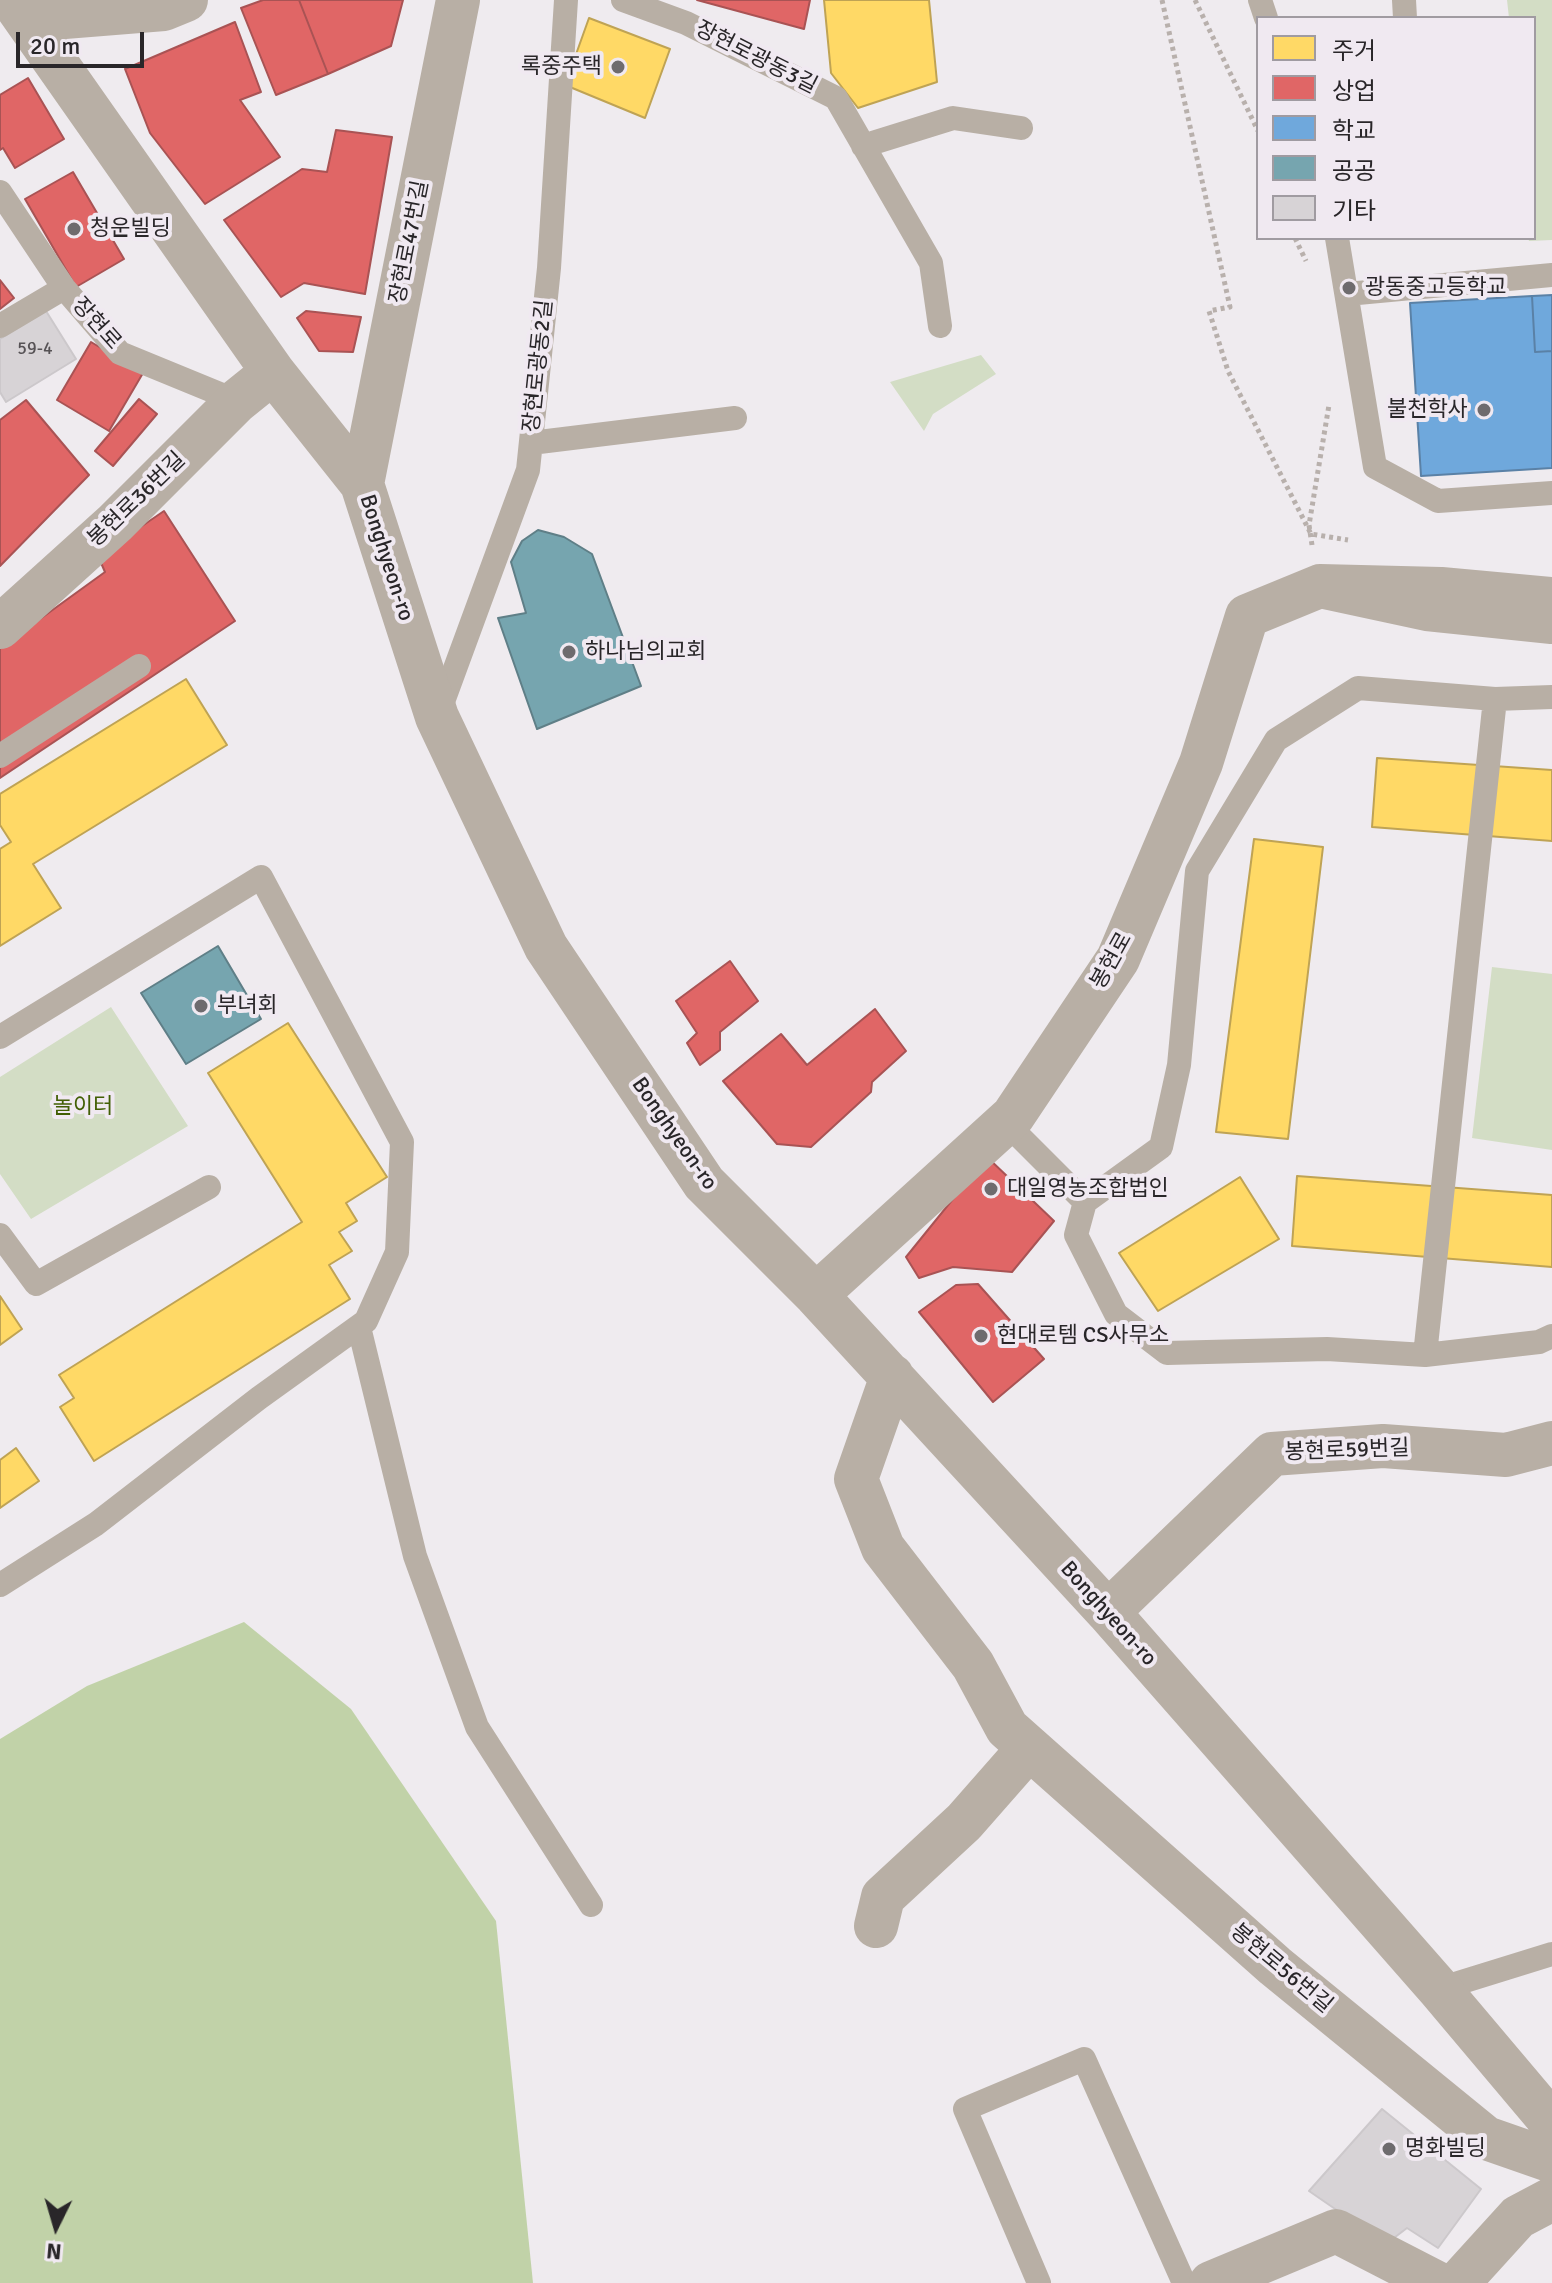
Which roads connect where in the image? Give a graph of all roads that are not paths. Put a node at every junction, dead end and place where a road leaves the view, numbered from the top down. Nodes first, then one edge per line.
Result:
1 (186, 0) edge
2 (458, 0) edge
3 (566, 0) edge
4 (623, 0) edge
5 (22, 15) edge
6 (1021, 128) dead end
7 (863, 146) junction
8 (0, 192) edge
9 (1337, 240) edge
10 (1552, 275) edge
11 (64, 288) junction
12 (1347, 294) junction
13 (0, 326) edge
14 (940, 326) dead end
15 (273, 372) junction
16 (237, 401) junction
17 (735, 418) dead end
18 (531, 443) junction
19 (362, 484) junction
20 (1552, 493) edge
21 (1320, 586) junction
22 (1552, 599) edge
23 (1552, 622) edge
24 (0, 627) edge
25 (139, 666) dead end
26 (1552, 697) edge
27 (1495, 699) junction
28 (437, 717) junction
29 (0, 756) edge
30 (0, 1037) edge
31 (1005, 1122) junction
32 (209, 1187) dead end
33 (1085, 1202) junction
34 (0, 1235) edge
35 (816, 1295) junction
36 (359, 1327) junction
37 (1552, 1336) edge
38 (1425, 1355) junction
39 (892, 1376) junction
40 (1552, 1443) edge
41 (0, 1585) edge
42 (1108, 1612) junction
43 (1029, 1748) junction
44 (591, 1905) dead end
45 (876, 1926) dead end
46 (1552, 1954) edge
47 (1439, 1989) junction
48 (1552, 2123) edge
49 (1552, 2161) edge
50 (1552, 2199) edge
51 (1039, 2283) edge
52 (1184, 2283) edge
53 (1211, 2283) edge
54 (1437, 2283) edge
55 (1458, 2283) edge

1 - 5 street
2 - 19 street, 장현로47번길
3 - 18 lane, 장현로광동2길
4 - 7 lane, 장현로광동3길
5 - 15 street, Bonghyeon-ro
6 - 7 lane
7 - 14 lane, 장현로광동3길
8 - 11 lane, 장현로
9 - 12 lane
10 - 12 lane
11 - 13 lane
11 - 16 lane, 장현로
12 - 20 lane
15 - 16 street, 봉현로36번길
15 - 19 street, Bonghyeon-ro
16 - 24 street, 봉현로36번길
17 - 18 lane
18 - 28 lane, 장현로광동2길
19 - 28 street, Bonghyeon-ro
21 - 22 street, 봉현로
21 - 23 street
21 - 31 street, 봉현로
25 - 29 lane
26 - 27 lane
27 - 33 lane
27 - 38 lane
28 - 35 street, Bonghyeon-ro
30 - 36 lane
31 - 33 lane
31 - 35 street, 봉현로
32 - 34 lane
33 - 38 lane
35 - 39 street, Bonghyeon-ro
36 - 41 lane
36 - 44 lane
37 - 38 lane
39 - 42 street, Bonghyeon-ro
39 - 43 street, 봉현로56번길
40 - 42 street, 봉현로59번길
42 - 47 street, Bonghyeon-ro
43 - 45 street
43 - 49 street, 봉현로56번길
46 - 47 lane
47 - 48 street, Bonghyeon-ro
50 - 55 street
51 - 52 lane
53 - 54 street

